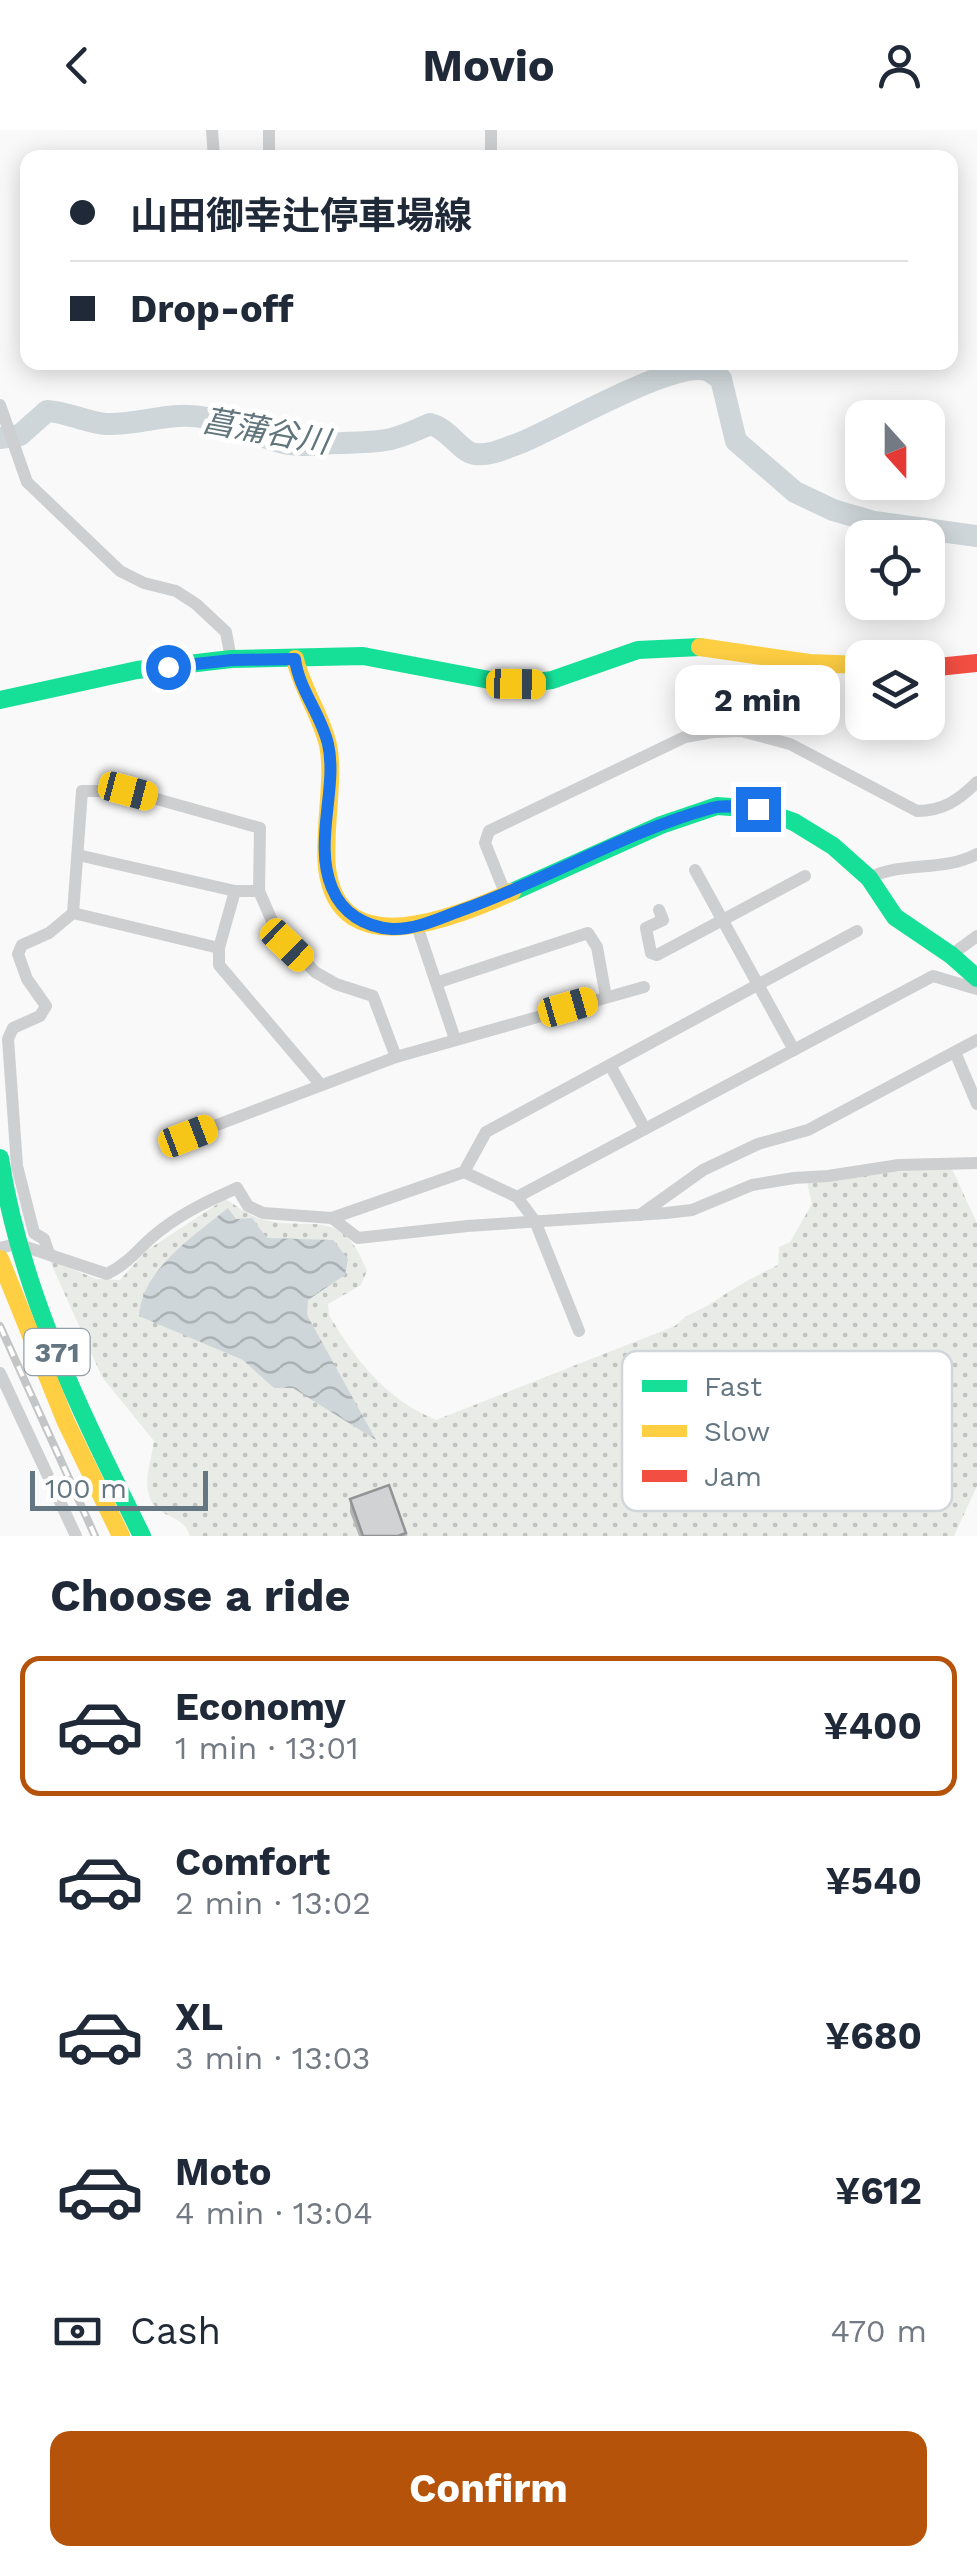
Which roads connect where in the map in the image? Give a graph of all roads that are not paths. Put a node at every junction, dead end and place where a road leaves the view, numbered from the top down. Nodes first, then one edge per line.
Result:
1 (1, 405) edge
2 (295, 659) junction
3 (232, 660) junction
4 (977, 663) edge
5 (845, 664) edge
6 (945, 666) edge
7 (0, 700) edge
8 (977, 782) edge
9 (977, 854) edge
10 (78, 855) junction
11 (695, 870) dead end
12 (805, 876) dead end
13 (869, 878) junction
14 (235, 891) junction
15 (259, 891) junction
16 (506, 895) junction
17 (659, 910) dead end
18 (72, 912) junction
19 (723, 921) junction
20 (418, 926) junction
21 (857, 932) dead end
22 (977, 936) edge
23 (219, 948) junction
24 (951, 956) junction
25 (977, 978) edge
26 (439, 982) junction
27 (758, 985) junction
28 (644, 987) dead end
29 (977, 988) edge
30 (606, 997) junction
31 (455, 1039) junction
32 (977, 1040) edge
33 (794, 1050) junction
34 (955, 1052) junction
35 (396, 1057) junction
36 (610, 1066) junction
37 (321, 1085) junction
38 (977, 1104) edge
39 (646, 1129) junction
40 (188, 1136) dead end
41 (0, 1158) edge
42 (977, 1163) edge
43 (464, 1172) junction
44 (517, 1197) junction
45 (640, 1215) junction
46 (332, 1218) junction
47 (535, 1221) junction
48 (8, 1246) edge
49 (50, 1254) junction
50 (0, 1259) edge
51 (579, 1331) dead end
52 (0, 1374) edge
53 (76, 1536) edge
54 (121, 1536) edge
55 (142, 1536) edge

1 - 3 street
2 - 3 main road
2 - 5 main road
2 - 20 main road
3 - 7 main road
4 - 6 main road
8 - 16 street
9 - 13 street
10 - 14 street
10 - 15 street
10 - 18 street
11 - 19 street
12 - 19 street
13 - 16 main road
13 - 24 main road
14 - 15 street
14 - 23 street
15 - 35 street
16 - 20 main road
17 - 19 street
18 - 23 street
18 - 49 street
19 - 27 street
20 - 26 street
21 - 27 street
22 - 24 street
23 - 37 street
24 - 25 main road
26 - 30 street
26 - 31 street
27 - 33 street
27 - 36 street
28 - 30 street
29 - 33 street
30 - 31 street
31 - 35 street
32 - 34 street
33 - 39 street
34 - 38 street
34 - 45 street
35 - 37 street
36 - 39 street
36 - 43 street
37 - 40 street
39 - 44 street
41 - 48 main road, 371
42 - 45 street
43 - 44 street
43 - 46 street
44 - 47 street
45 - 47 street
46 - 47 street
46 - 49 street
47 - 51 street
48 - 49 street
48 - 55 main road, 371
50 - 54 main road, 371
52 - 53 street

